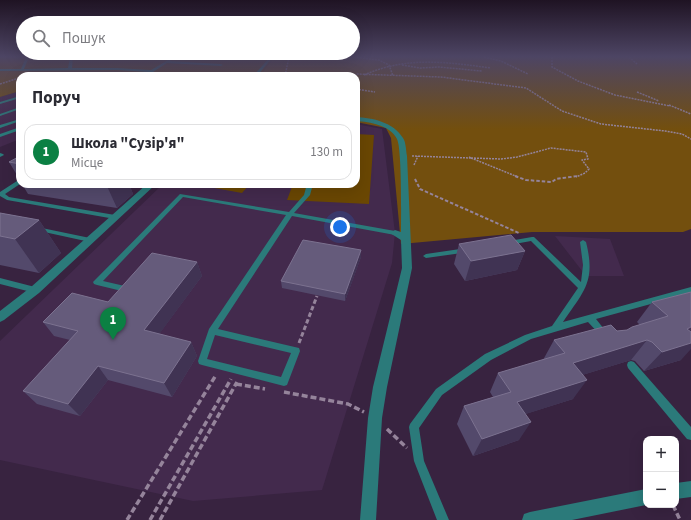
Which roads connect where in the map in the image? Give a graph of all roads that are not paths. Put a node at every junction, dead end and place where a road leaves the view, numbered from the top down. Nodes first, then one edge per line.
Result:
1 (16, 99) edge
2 (0, 104) edge
3 (16, 109) edge
4 (0, 115) edge
5 (360, 119) edge
6 (16, 121) edge
7 (0, 127) edge
8 (16, 130) edge
9 (0, 136) edge
10 (16, 184) edge
11 (148, 188) edge
12 (309, 188) edge
13 (291, 213) junction
14 (115, 217) junction
15 (30, 227) edge
16 (400, 236) junction
17 (90, 240) junction
18 (583, 242) dead end
19 (502, 244) edge
20 (479, 248) edge
21 (426, 256) dead end
22 (0, 281) edge
23 (582, 288) junction
24 (126, 289) edge
25 (35, 290) junction
26 (691, 290) edge
27 (0, 317) edge
28 (590, 318) junction
29 (555, 328) junction
30 (212, 331) junction
31 (608, 338) edge
32 (631, 365) dead end
33 (691, 435) edge
34 (691, 489) edge
35 (679, 491) edge
36 (643, 498) edge
37 (368, 520) edge
38 (443, 520) edge
39 (530, 520) edge

1 - 2 lane
3 - 4 lane
5 - 16 street
6 - 7 lane
8 - 9 lane
10 - 14 lane
11 - 14 street
12 - 13 lane
13 - 16 lane
13 - 24 lane
13 - 30 lane
14 - 17 street
15 - 17 lane
16 - 37 street
17 - 25 street
18 - 23 lane
19 - 23 lane
20 - 21 lane
22 - 25 lane
23 - 29 lane
25 - 27 street
26 - 28 lane
28 - 29 lane
28 - 31 lane
29 - 38 lane
30 - 30 lane
32 - 33 lane
34 - 35 street
36 - 39 street

